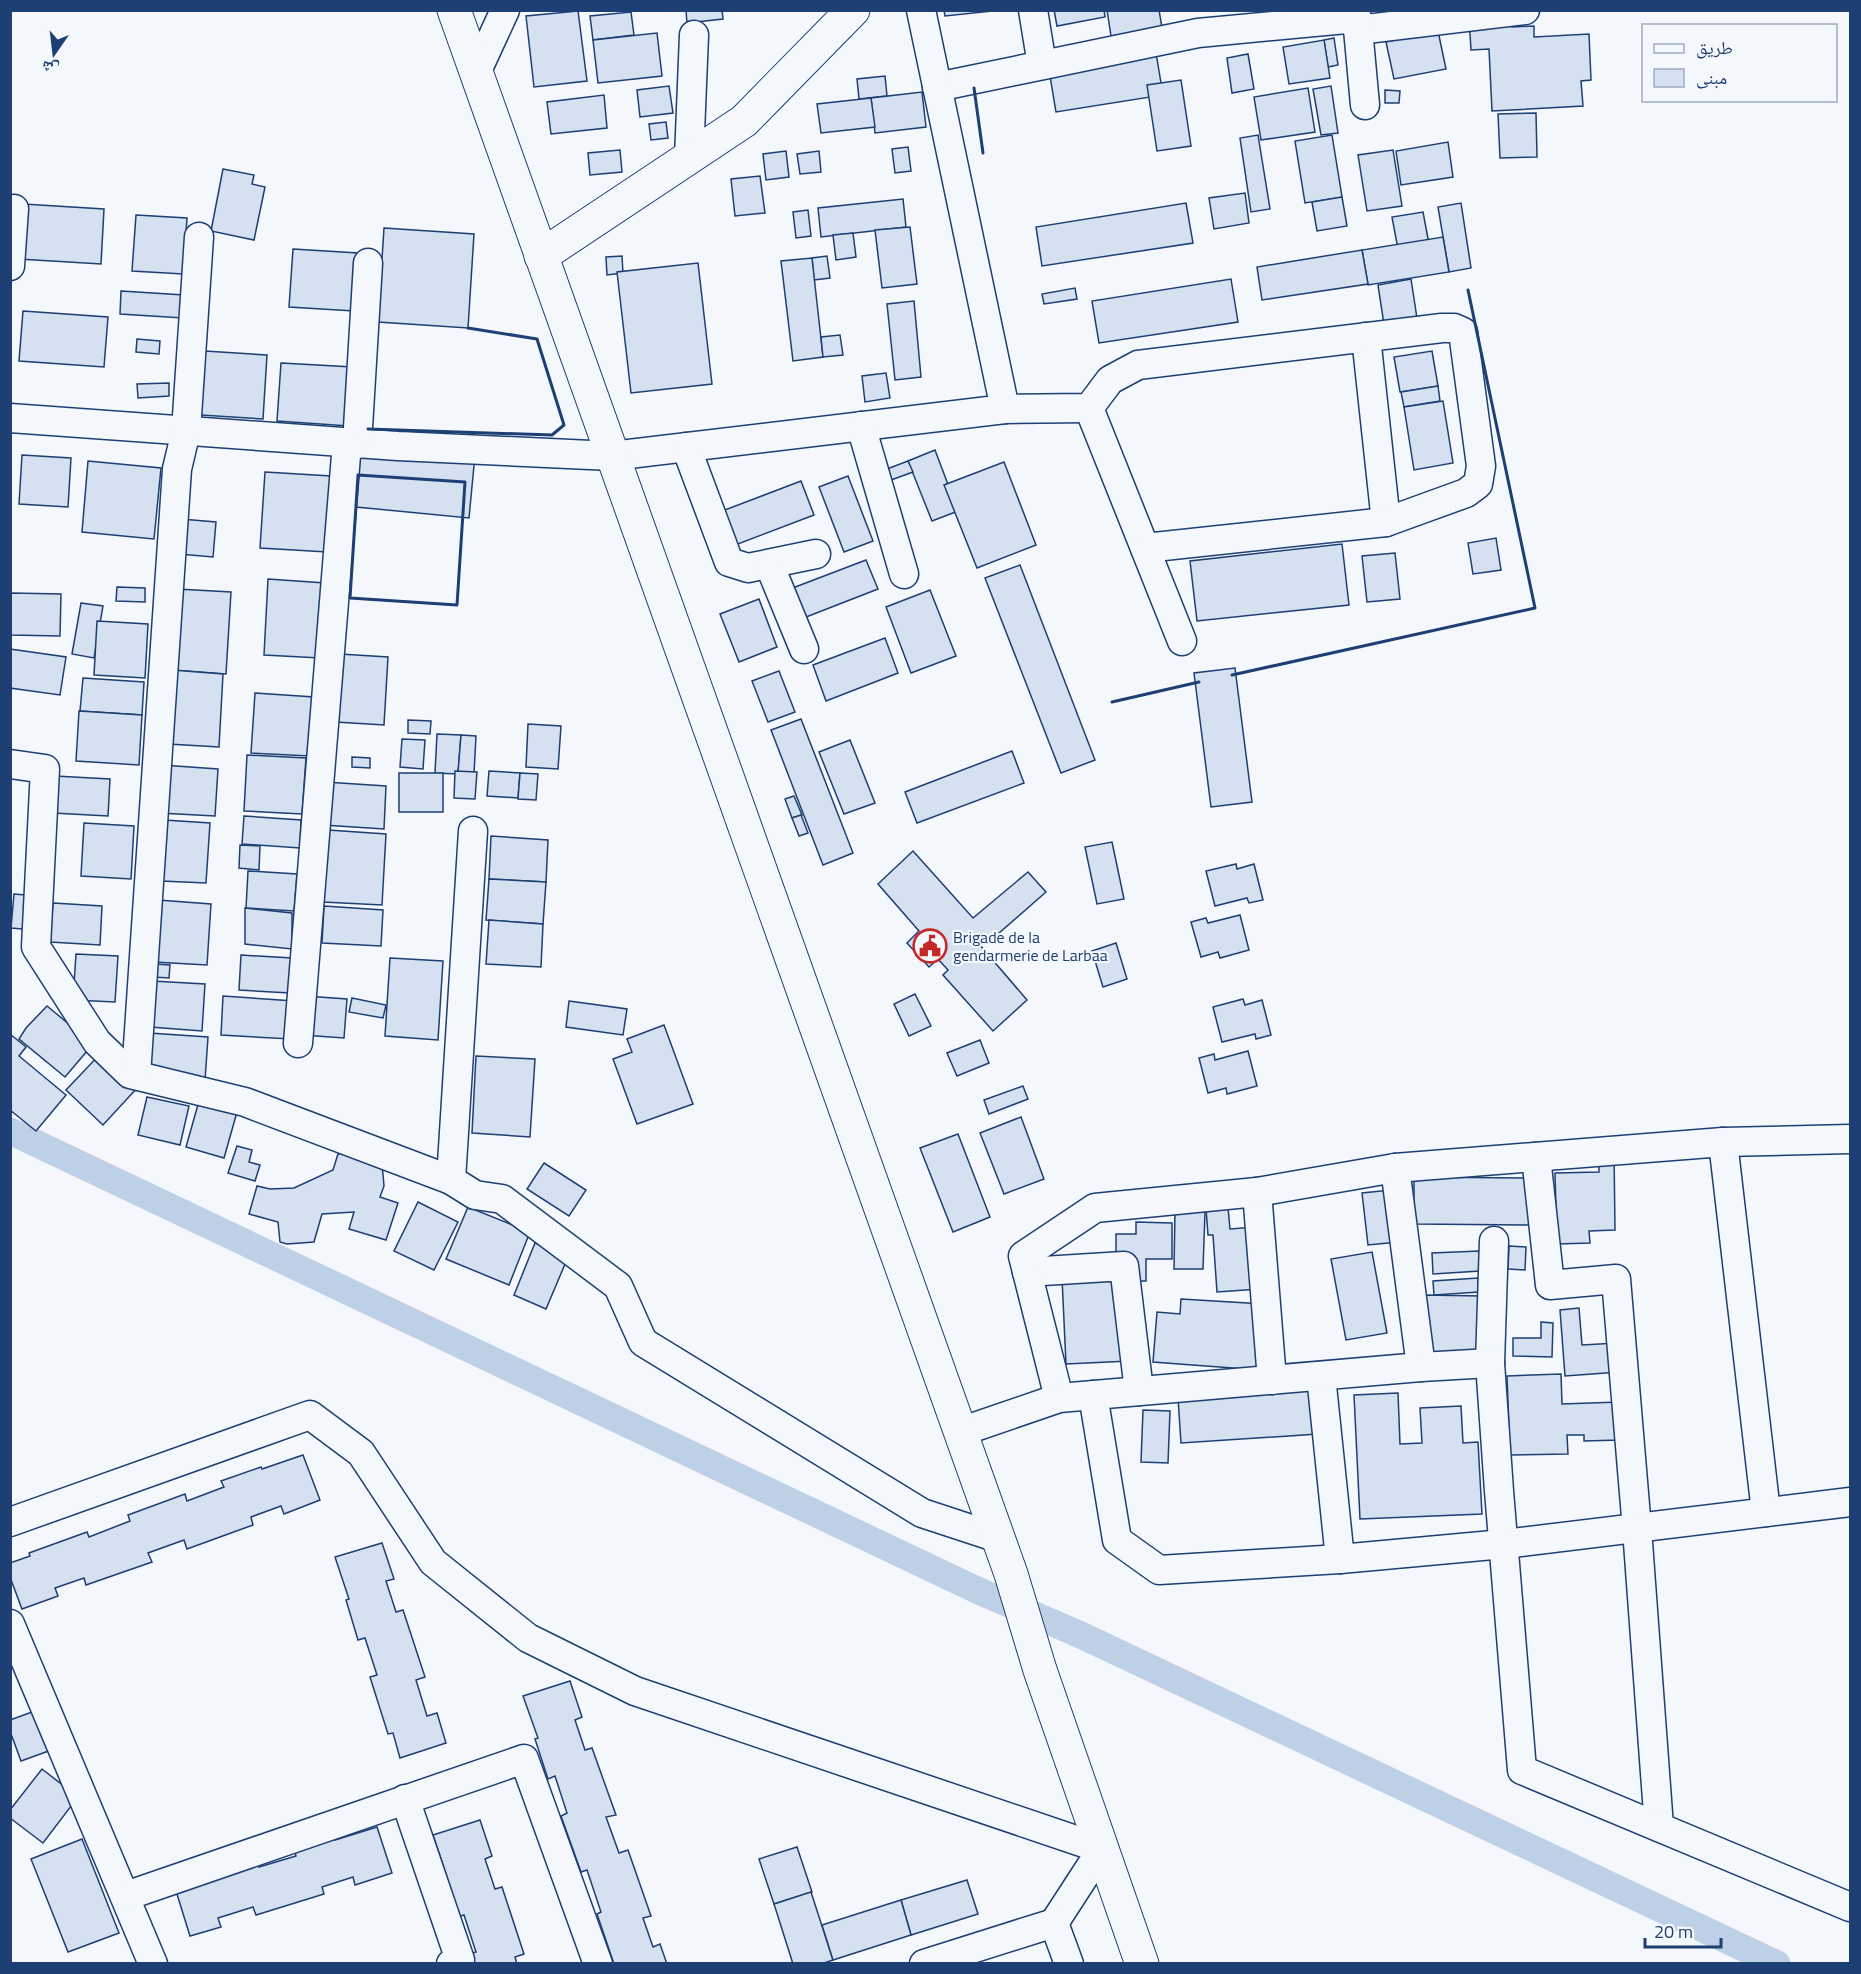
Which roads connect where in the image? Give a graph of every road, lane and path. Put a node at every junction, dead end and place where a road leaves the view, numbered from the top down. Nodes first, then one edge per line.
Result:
1 (454, 10) edge
2 (505, 10) edge
3 (853, 10) edge
4 (921, 10) edge
5 (1033, 10) edge
6 (1525, 10) edge
7 (1196, 22) edge
8 (1358, 30) junction
9 (694, 35) dead end
10 (1042, 65) junction
11 (476, 73) junction
12 (937, 87) junction
13 (1365, 105) dead end
14 (689, 158) junction
15 (14, 209) dead end
16 (199, 237) dead end
17 (541, 255) junction
18 (368, 263) dead end
19 (10, 266) edge
20 (1366, 337) junction
21 (1089, 408) junction
22 (1005, 409) junction
23 (10, 418) edge
24 (861, 426) junction
25 (186, 431) junction
26 (352, 443) junction
27 (686, 447) junction
28 (612, 456) junction
29 (1386, 522) junction
30 (1145, 548) junction
31 (816, 554) dead end
32 (769, 564) junction
33 (904, 574) dead end
34 (1182, 641) dead end
35 (804, 649) dead end
36 (10, 764) edge
37 (473, 831) dead end
38 (298, 1043) dead end
39 (136, 1075) junction
40 (1851, 1139) edge
41 (1723, 1142) junction
42 (1536, 1157) junction
43 (1395, 1168) junction
44 (451, 1180) junction
45 (1257, 1192) junction
46 (1494, 1241) dead end
47 (1027, 1272) junction
48 (1490, 1363) junction
49 (1421, 1367) junction
50 (1321, 1376) junction
51 (1272, 1380) junction
52 (1138, 1391) junction
53 (1094, 1395) junction
54 (1059, 1398) junction
55 (960, 1432) junction
56 (1851, 1502) edge
57 (1766, 1512) junction
58 (10, 1522) edge
59 (1636, 1529) junction
60 (998, 1539) junction
61 (1504, 1544) junction
62 (1340, 1559) junction
63 (10, 1624) edge
64 (405, 1799) junction
65 (1659, 1827) junction
66 (1102, 1849) junction
67 (126, 1896) junction
68 (1851, 1907) edge
69 (1054, 1923) junction
70 (153, 1964) edge
71 (451, 1964) edge
72 (598, 1964) edge
73 (924, 1964) edge
74 (1069, 1964) edge
75 (1142, 1964) edge

1 - 11 main road
2 - 11 street
3 - 14 main road
4 - 12 street
5 - 10 street
6 - 8 street
7 - 8 street
7 - 10 street
8 - 13 street
9 - 14 street
10 - 12 street
11 - 17 main road
12 - 22 street
14 - 17 main road
15 - 19 street
16 - 25 street
17 - 28 main road
18 - 26 street
20 - 21 street
20 - 29 street
20 - 29 street
21 - 22 street
21 - 30 street
22 - 24 street
23 - 25 street
24 - 27 street
24 - 33 street
25 - 26 street
25 - 39 street
26 - 28 street
26 - 38 street
27 - 28 street
27 - 32 street
28 - 55 main road
29 - 30 street
30 - 34 street
31 - 32 street
32 - 35 street
36 - 39 street
37 - 44 street
39 - 44 street
40 - 41 street
41 - 42 street
41 - 57 street
42 - 43 street
42 - 59 street
43 - 45 street
43 - 49 street
44 - 60 street
45 - 47 street
45 - 51 street
46 - 48 street
47 - 52 street
47 - 54 street
48 - 49 street
48 - 61 street
49 - 50 street
50 - 51 street
50 - 62 street
51 - 52 street
52 - 53 street
53 - 54 street
53 - 62 street
54 - 55 street
55 - 60 main road
56 - 57 street
57 - 59 street
58 - 66 street
59 - 61 street
59 - 65 street
60 - 66 main road
61 - 62 street
61 - 65 street
63 - 67 street
64 - 67 street
64 - 71 street
64 - 72 street
65 - 68 street
66 - 69 street
66 - 75 main road
67 - 70 street
69 - 73 street
69 - 74 street

